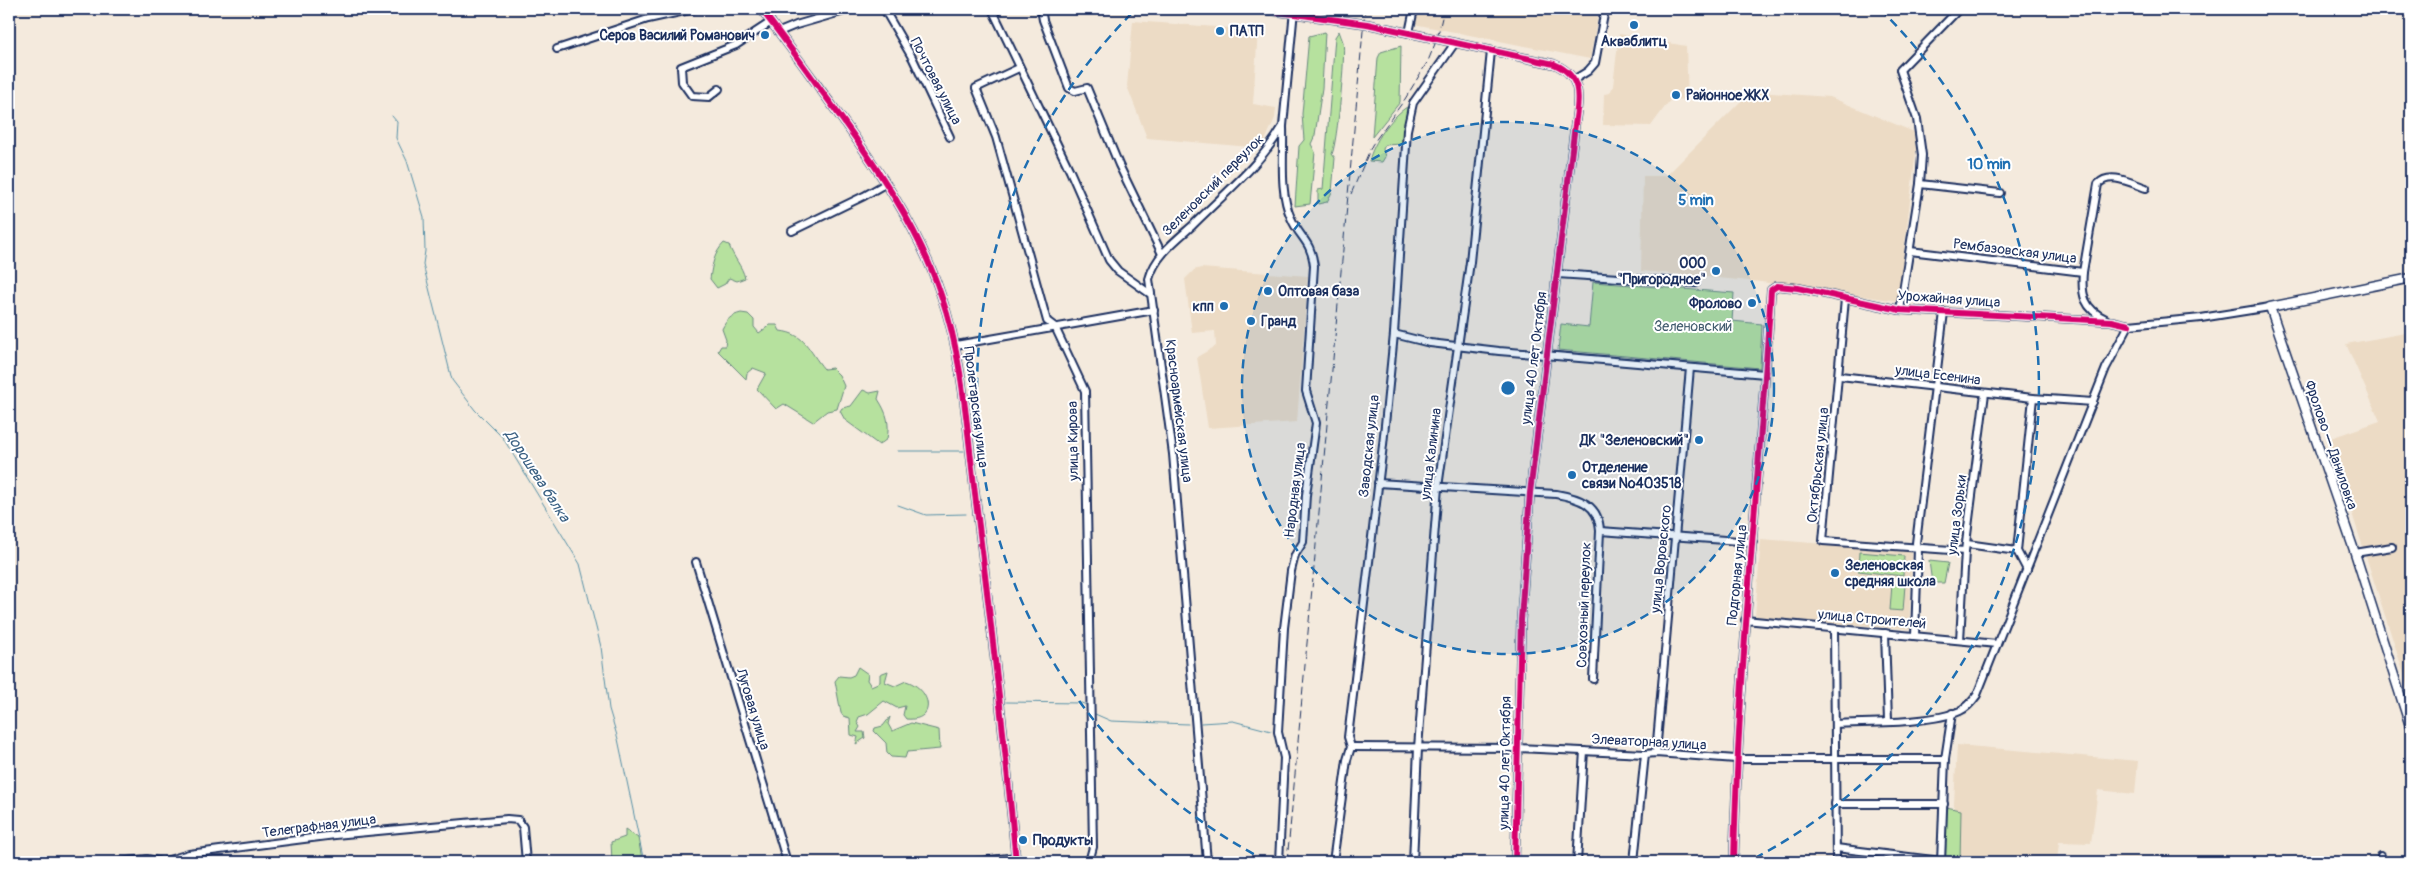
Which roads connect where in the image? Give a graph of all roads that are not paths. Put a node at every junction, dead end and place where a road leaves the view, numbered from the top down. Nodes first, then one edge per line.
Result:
1 (694, 9) edge
2 (761, 9) edge
3 (850, 9) edge
4 (884, 9) edge
5 (992, 9) edge
6 (1042, 9) edge
7 (1258, 9) edge
8 (1414, 9) edge
9 (1605, 9) edge
10 (1960, 9) edge
11 (1294, 11) edge
12 (771, 22) junction
13 (779, 32) junction
14 (1409, 33) junction
15 (1455, 43) junction
16 (557, 49) dead end
17 (1491, 51) junction
18 (1019, 68) junction
19 (1575, 79) junction
20 (719, 90) dead end
21 (1283, 126) junction
22 (950, 138) dead end
23 (885, 184) junction
24 (1920, 184) junction
25 (2146, 188) dead end
26 (2000, 193) dead end
27 (792, 231) dead end
28 (1910, 251) junction
29 (1162, 254) junction
30 (2083, 272) junction
31 (1556, 274) junction
32 (2411, 278) edge
33 (1696, 283) dead end
34 (1771, 290) joint
35 (1150, 294) junction
36 (1845, 299) junction
37 (2270, 306) junction
38 (1154, 310) junction
39 (1900, 310) junction
40 (1944, 312) junction
41 (2111, 322) junction
42 (2129, 325) junction
43 (1056, 328) junction
44 (1394, 334) junction
45 (956, 345) junction
46 (1458, 346) junction
47 (1546, 354) junction
48 (1690, 368) junction
49 (1766, 374) junction
50 (1840, 376) junction
51 (1934, 387) junction
52 (1985, 393) junction
53 (2032, 398) junction
54 (2093, 402) junction
55 (1378, 483) junction
56 (1438, 488) junction
57 (1530, 493) junction
58 (1600, 531) junction
59 (1675, 536) junction
60 (1753, 542) junction
61 (2392, 547) dead end
62 (1966, 548) junction
63 (1918, 549) junction
64 (2017, 551) junction
65 (2355, 553) junction
66 (696, 562) dead end
67 (2026, 570) junction
68 (1745, 620) junction
69 (1834, 629) junction
70 (1885, 633) junction
71 (1915, 636) junction
72 (1960, 640) junction
73 (1997, 644) junction
74 (1593, 679) dead end
75 (1952, 713) junction
76 (2410, 718) edge
77 (1888, 721) junction
78 (1835, 724) junction
79 (2411, 729) edge
80 (1351, 747) junction
81 (1418, 748) junction
82 (1518, 748) junction
83 (1584, 751) junction
84 (1656, 753) junction
85 (1645, 754) junction
86 (1834, 758) junction
87 (1736, 759) junction
88 (1945, 759) junction
89 (1835, 804) junction
90 (1944, 804) junction
91 (1836, 848) junction
92 (1016, 859) edge
93 (1898, 859) edge
94 (117, 862) edge
95 (162, 862) edge
96 (526, 862) edge
97 (787, 862) edge
98 (974, 862) edge
99 (1089, 862) edge
100 (1207, 862) edge
101 (1279, 862) edge
102 (1333, 862) edge
103 (1413, 862) edge
104 (1514, 862) edge
105 (1577, 862) edge
106 (1634, 862) edge
107 (1734, 862) edge
108 (1836, 862) edge
109 (1941, 862) edge

1 - 16 street
2 - 12 street, Пролетарская улица
3 - 13 street
4 - 22 street, Почтовая улица
5 - 18 street
6 - 29 street, Зеленовский переулок
7 - 11 street
8 - 14 street
9 - 19 street
10 - 24 street
11 - 14 street
11 - 21 street, Зеленовский переулок
12 - 13 street, Пролетарская улица
12 - 20 street
13 - 23 street, Пролетарская улица
14 - 15 street
15 - 17 street
15 - 44 street, Заводская улица
17 - 19 street
17 - 46 street, улица Калинина
18 - 35 street
18 - 43 street, улица Кирова
19 - 31 street, улица 40 лет Октября
21 - 29 street, Зеленовский переулок
21 - 101 street, Народная улица
23 - 27 street
23 - 45 street, Пролетарская улица
24 - 26 street
24 - 28 street
25 - 30 street
28 - 30 street, Рембазовская улица
28 - 39 street
29 - 35 street, Зеленовский переулок
30 - 41 street, Рембазовская улица
31 - 33 street
31 - 47 street, улица 40 лет Октября
32 - 37 main road
34 - 36 street, Урожайная улица
34 - 49 street, Подгорная улица
35 - 38 street, Красноармейская улица
36 - 39 street, Урожайная улица
36 - 50 street, Октябрьская улица
37 - 42 street, Урожайная улица
37 - 65 main road, Фролово — Даниловка
38 - 43 street
38 - 100 street, Красноармейская улица
39 - 40 street, Урожайная улица
40 - 41 street, Урожайная улица
40 - 51 street
41 - 42 street, Урожайная улица
42 - 54 street
43 - 45 street
43 - 99 street, улица Кирова
44 - 46 street
44 - 55 street, Заводская улица
45 - 92 street, Пролетарская улица
46 - 47 street
46 - 56 street, улица Калинина
47 - 48 street, улица 40 лет Октября
47 - 57 street, улица 40 лет Октября
48 - 49 street, улица 40 лет Октября
48 - 59 street, улица Воровского
49 - 60 street, Подгорная улица
50 - 51 street, улица Есенина
50 - 63 street, Октябрьская улица
51 - 52 street, улица Есенина
51 - 63 street
52 - 53 street, улица Есенина
52 - 62 street, улица Зорьки
53 - 54 street, улица Есенина
53 - 64 street
54 - 67 street
55 - 56 street, Совхозный переулок
55 - 80 street, Заводская улица
56 - 57 street, Совхозный переулок
56 - 81 street, улица Калинина
57 - 58 street, Совхозный переулок
57 - 82 street, улица 40 лет Октября
58 - 59 street, Совхозный переулок
58 - 74 street, Совхозный переулок
59 - 60 street, Совхозный переулок
59 - 84 street, улица Воровского
60 - 68 street, Подгорная улица
61 - 65 street
62 - 63 street
62 - 64 street
62 - 72 street, улица Зорьки
63 - 71 street
64 - 67 street
65 - 76 main road, Фролово — Даниловка
66 - 97 street, Луговая улица
67 - 73 street
68 - 69 street, улица Строителей
68 - 87 street, Подгорная улица
69 - 70 street, улица Строителей
69 - 78 street
70 - 71 street, улица Строителей
70 - 77 street
71 - 72 street, улица Строителей
72 - 73 street, улица Строителей
73 - 75 street
75 - 77 street
75 - 88 street
76 - 79 main road, Фролово — Даниловка
77 - 78 street
78 - 86 street
80 - 81 street, Элеваторная улица
80 - 102 street, Заводская улица
81 - 82 street, Элеваторная улица
81 - 103 street, улица Калинина
82 - 83 street, Элеваторная улица
82 - 104 street, улица 40 лет Октября
83 - 85 street, Элеваторная улица
83 - 105 street
84 - 85 street, Элеваторная улица
84 - 87 street, Элеваторная улица
85 - 106 street
86 - 87 street, Элеваторная улица
86 - 88 street, Элеваторная улица
86 - 89 street
87 - 107 street, Подгорная улица
88 - 90 street
89 - 90 street
89 - 91 street
90 - 109 street
91 - 93 street
91 - 108 street
92 - 98 street
93 - 109 street
94 - 95 street, Телеграфная улица
95 - 96 street, Телеграфная улица

